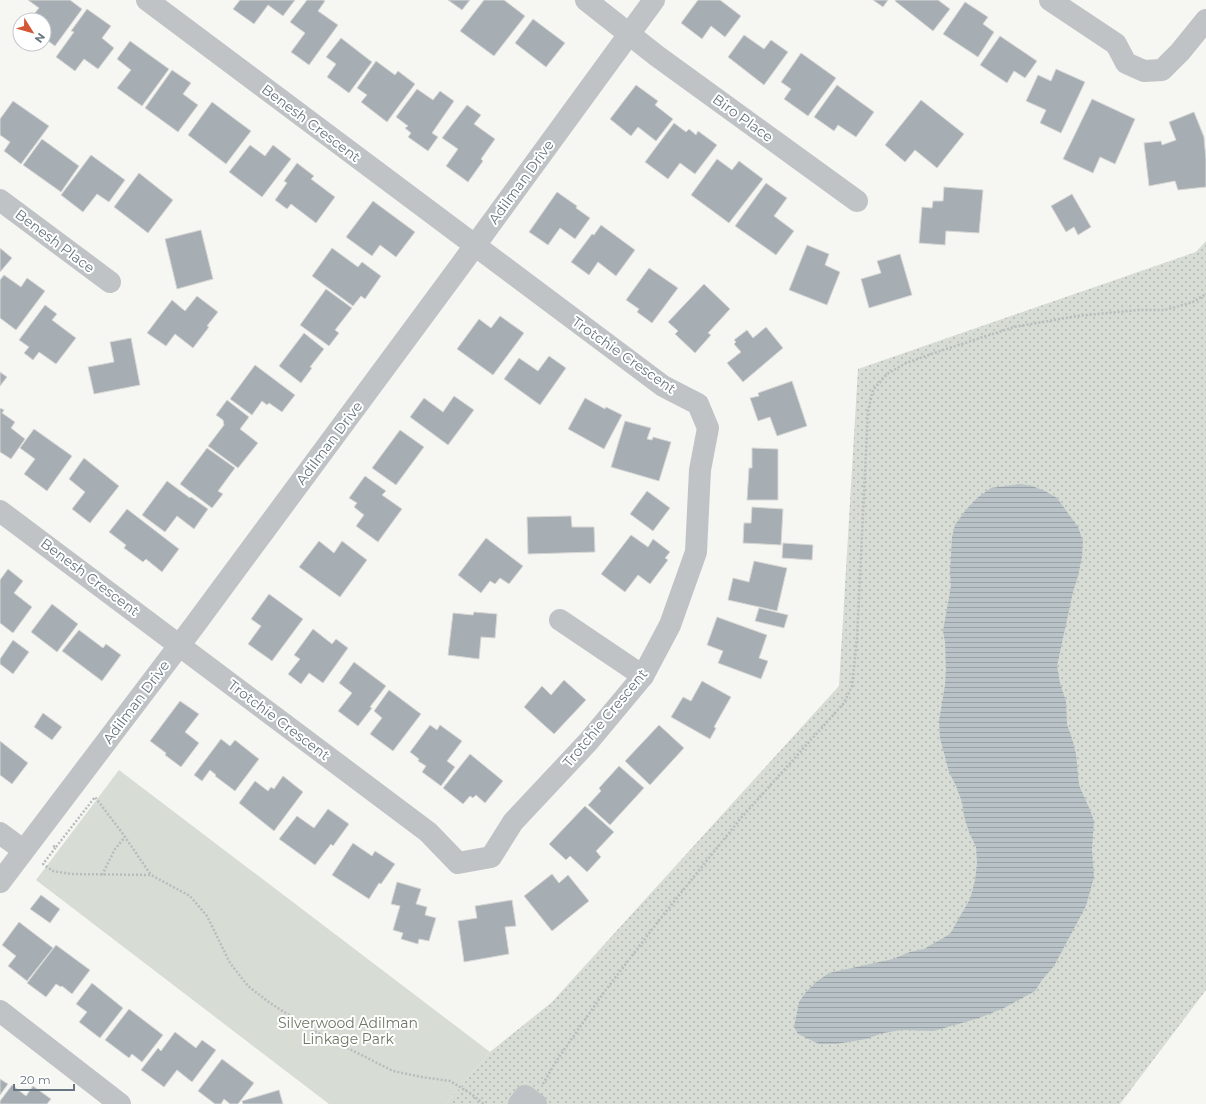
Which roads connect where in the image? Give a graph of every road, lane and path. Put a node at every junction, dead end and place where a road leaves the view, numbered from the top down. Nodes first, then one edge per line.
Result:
1 (147, 0) edge
2 (586, 0) edge
3 (654, 0) edge
4 (1050, 0) edge
5 (1206, 20) edge
6 (628, 34) junction
7 (0, 200) edge
8 (857, 201) dead end
9 (475, 245) junction
10 (110, 282) dead end
11 (1206, 294) edge
12 (0, 511) edge
13 (560, 620) dead end
14 (179, 645) junction
15 (643, 676) junction
16 (38, 832) junction
17 (0, 833) edge
18 (125, 837) junction
19 (56, 848) junction
20 (23, 850) junction
21 (102, 875) junction
22 (151, 875) junction
23 (0, 882) edge
24 (0, 1011) edge
25 (530, 1103) edge
26 (120, 1104) edge
27 (484, 1104) edge

1 - 9 street, Benesh Crescent
2 - 6 street, Biro Place
3 - 6 street, Adilman Drive
4 - 5 street
6 - 8 street, Biro Place
6 - 9 street, Adilman Drive
7 - 10 street, Benesh Place
9 - 14 street, Adilman Drive
9 - 15 street, Trotchie Crescent
11 - 25 path
12 - 14 street, Benesh Crescent
13 - 15 street
14 - 15 street, Trotchie Crescent
14 - 16 street, Adilman Drive
16 - 19 path
16 - 20 street, Adilman Drive
17 - 20 street
18 - 19 path
18 - 21 path
18 - 22 path
19 - 21 path
20 - 23 street, Adilman Drive
21 - 22 path
22 - 27 path
24 - 26 street

